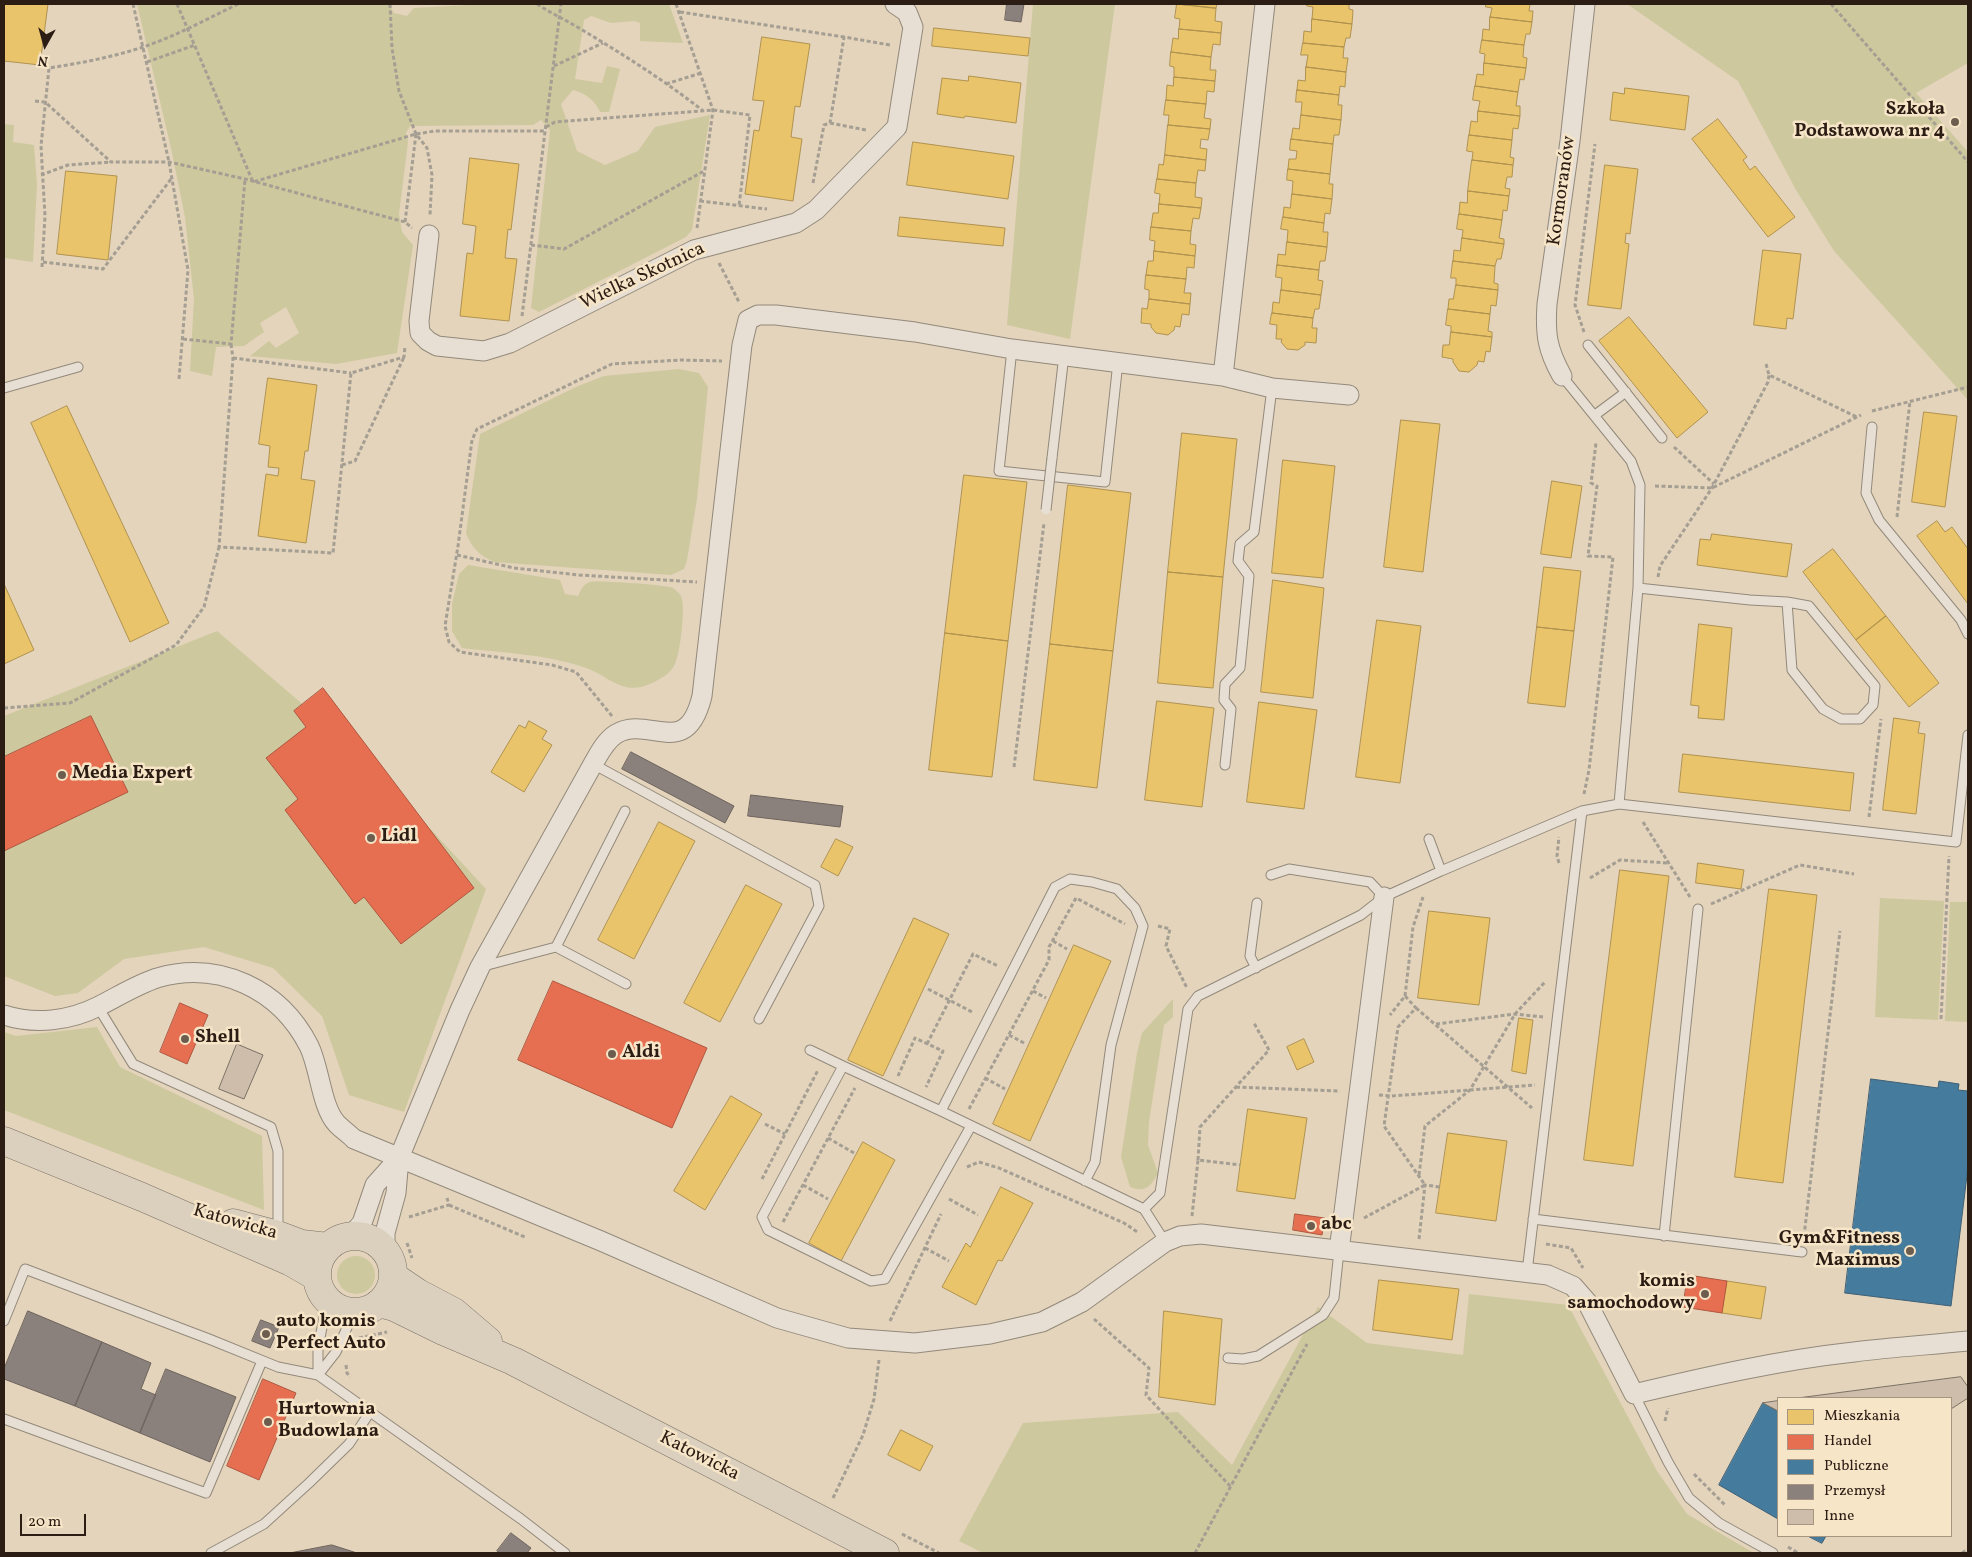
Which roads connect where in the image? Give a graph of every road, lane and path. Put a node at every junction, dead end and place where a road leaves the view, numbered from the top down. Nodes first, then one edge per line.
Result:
1 (134, 4) edge
2 (177, 4) edge
3 (238, 4) edge
4 (390, 4) edge
5 (537, 4) edge
6 (561, 4) edge
7 (676, 4) edge
8 (895, 4) edge
9 (1265, 4) edge
10 (1585, 4) edge
11 (1831, 4) edge
12 (680, 12) junction
13 (559, 18) junction
14 (189, 29) junction
15 (844, 37) junction
16 (603, 43) junction
17 (195, 45) junction
18 (144, 47) junction
19 (910, 48) junction
20 (147, 62) junction
21 (553, 66) junction
22 (701, 73) junction
23 (666, 84) junction
24 (35, 101) dead end
25 (45, 102) junction
26 (713, 110) junction
27 (703, 111) junction
28 (830, 123) junction
29 (545, 129) junction
30 (416, 134) junction
31 (886, 138) junction
32 (1595, 144) dead end
33 (111, 162) junction
34 (169, 162) junction
35 (1968, 162) edge
36 (705, 170) junction
37 (42, 175) junction
38 (172, 179) junction
39 (245, 180) junction
40 (253, 182) junction
41 (812, 188) dead end
42 (700, 202) junction
43 (739, 206) junction
44 (772, 209) dead end
45 (405, 222) junction
46 (429, 235) junction
47 (531, 245) junction
48 (702, 247) junction
49 (43, 262) junction
50 (42, 268) dead end
51 (748, 320) junction
52 (519, 337) junction
53 (406, 338) dead end
54 (183, 339) junction
55 (231, 344) junction
56 (1588, 345) joint
57 (1012, 349) junction
58 (1064, 355) junction
59 (404, 357) junction
60 (232, 358) junction
61 (740, 362) junction
62 (1118, 362) junction
63 (1766, 364) dead end
64 (78, 367) dead end
65 (351, 373) junction
66 (1769, 375) junction
67 (1223, 376) junction
68 (1562, 376) joint
69 (179, 380) dead end
70 (1968, 387) edge
71 (4, 388) edge
72 (1272, 388) junction
73 (1626, 392) junction
74 (1349, 395) dead end
75 (1910, 401) junction
76 (1857, 417) junction
77 (1597, 418) junction
78 (1872, 427) dead end
79 (1662, 438) joint
80 (342, 465) junction
81 (1640, 485) junction
82 (1713, 486) junction
83 (1046, 510) joint
84 (1894, 538) junction
85 (219, 548) junction
86 (457, 555) junction
87 (714, 583) junction
88 (1638, 588) junction
89 (1655, 591) junction
90 (1787, 602) junction
91 (1968, 634) edge
92 (1875, 686) junction
93 (4, 708) edge
94 (624, 730) junction
95 (1968, 735) edge
96 (593, 764) junction
97 (1225, 765) dead end
98 (1014, 767) dead end
99 (1619, 804) junction
100 (1634, 806) junction
101 (625, 810) dead end
102 (1582, 811) junction
103 (1561, 820) junction
104 (1864, 832) junction
105 (1429, 839) dead end
106 (1956, 842) junction
107 (1668, 863) junction
108 (1441, 871) junction
109 (1854, 874) dead end
110 (1271, 875) dead end
111 (1430, 876) junction
112 (1574, 876) junction
113 (1384, 898) junction
114 (1257, 903) dead end
115 (1698, 910) junction
116 (1141, 922) junction
117 (1840, 931) dead end
118 (1053, 941) junction
119 (556, 948) junction
120 (1067, 949) dead end
121 (480, 967) junction
122 (1256, 968) junction
123 (1012, 973) junction
124 (626, 984) dead end
125 (928, 989) dead end
126 (1546, 989) dead end
127 (1033, 991) junction
128 (1405, 996) junction
129 (1046, 998) dead end
130 (949, 1000) junction
131 (1194, 1002) junction
132 (98, 1007) junction
133 (1416, 1008) junction
134 (1544, 1008) dead end
135 (1371, 1011) junction
136 (1515, 1014) junction
137 (4, 1015) edge
138 (759, 1019) dead end
139 (1941, 1019) dead end
140 (988, 1020) junction
141 (1254, 1023) dead end
142 (1436, 1024) junction
143 (1009, 1035) junction
144 (927, 1044) junction
145 (1026, 1044) dead end
146 (810, 1050) dead end
147 (843, 1066) junction
148 (1484, 1066) junction
149 (986, 1078) junction
150 (836, 1079) junction
151 (907, 1080) dead end
152 (1236, 1087) junction
153 (1508, 1087) junction
154 (855, 1088) junction
155 (1005, 1089) dead end
156 (1470, 1090) junction
157 (863, 1092) dead end
158 (1360, 1093) junction
159 (1535, 1093) dead end
160 (1387, 1095) junction
161 (947, 1100) junction
162 (1534, 1101) dead end
163 (969, 1110) junction
164 (942, 1111) junction
165 (962, 1122) junction
166 (764, 1124) dead end
167 (971, 1126) junction
168 (785, 1134) junction
169 (828, 1138) junction
170 (4, 1141) edge
171 (962, 1142) junction
172 (854, 1153) dead end
173 (399, 1158) junction
174 (1198, 1160) junction
175 (973, 1164) junction
176 (1240, 1165) dead end
177 (964, 1170) dead end
178 (1419, 1176) junction
179 (452, 1179) junction
180 (762, 1179) dead end
181 (1085, 1181) junction
182 (1425, 1185) junction
183 (803, 1186) junction
184 (1440, 1187) dead end
185 (953, 1191) dead end
186 (142, 1197) junction
187 (828, 1199) dead end
188 (949, 1199) junction
189 (449, 1205) junction
190 (1144, 1208) junction
191 (390, 1212) junction
192 (978, 1215) dead end
193 (1192, 1219) dead end
194 (1533, 1219) junction
195 (1360, 1222) dead end
196 (1139, 1233) dead end
197 (777, 1234) junction
198 (278, 1235) junction
199 (1664, 1236) junction
200 (525, 1237) dead end
201 (340, 1242) junction
202 (1165, 1242) junction
203 (1418, 1242) dead end
204 (395, 1246) junction
205 (925, 1248) junction
206 (1339, 1251) junction
207 (1802, 1252) joint
208 (950, 1261) dead end
209 (404, 1271) junction
210 (1527, 1272) junction
211 (320, 1287) junction
212 (1082, 1302) junction
213 (370, 1308) junction
214 (1323, 1315) junction
215 (4, 1322) edge
216 (882, 1340) junction
217 (1968, 1340) edge
218 (1228, 1358) dead end
219 (262, 1361) junction
220 (513, 1361) junction
221 (318, 1375) junction
222 (1634, 1394) junction
223 (1671, 1404) dead end
224 (370, 1412) junction
225 (4, 1418) edge
226 (1666, 1426) dead end
227 (1690, 1469) dead end
228 (1231, 1487) junction
229 (824, 1494) dead end
230 (833, 1498) junction
231 (842, 1503) dead end
232 (1730, 1510) dead end
233 (890, 1542) edge
234 (1782, 1544) dead end
235 (1968, 1549) edge
236 (212, 1553) edge
237 (565, 1553) edge
238 (940, 1553) edge
239 (1195, 1553) edge
240 (1773, 1553) edge
241 (1798, 1553) edge
242 (1962, 1553) edge

1 - 18 path
2 - 14 path
3 - 14 path
4 - 30 path
5 - 13 path
6 - 13 path
7 - 12 path
8 - 19 street, Wielka Skotnica
9 - 67 street
10 - 68 street, Kormoranów
11 - 35 path
12 - 15 path
12 - 22 path
13 - 16 path
13 - 21 path
14 - 17 path
14 - 18 path
15 - 19 path
15 - 28 path
16 - 21 path
16 - 23 path
17 - 20 path
17 - 40 path
18 - 20 path
18 - 25 path
19 - 31 street, Wielka Skotnica
20 - 34 path
21 - 29 path
22 - 23 path
22 - 26 path
23 - 27 path
24 - 25 path
25 - 33 path
25 - 37 path
26 - 27 path
26 - 36 path
26 - 43 path
27 - 29 path
28 - 31 path
28 - 41 path
29 - 30 path
29 - 47 path
30 - 40 path
30 - 45 path
30 - 46 path
31 - 48 street, Wielka Skotnica
32 - 56 path
33 - 34 path
33 - 37 path
34 - 38 path
34 - 39 path
36 - 42 path
36 - 47 path
37 - 49 path
38 - 49 path
38 - 54 path
39 - 40 path
39 - 55 path
40 - 45 path
42 - 43 path
42 - 48 path
43 - 44 path
45 - 46 path
46 - 52 street, Wielka Skotnica
47 - 52 path
48 - 51 path
48 - 52 street, Wielka Skotnica
49 - 50 path
51 - 57 street
51 - 61 street
53 - 59 path
54 - 55 path
54 - 69 path
55 - 60 path
56 - 73 lane
57 - 58 street
57 - 62 lane
58 - 62 street
58 - 83 lane, bridge
59 - 65 path
59 - 80 path
60 - 65 path
60 - 85 path
61 - 86 path
61 - 87 street
62 - 67 street
63 - 66 path
64 - 71 lane
65 - 80 path
66 - 76 path
66 - 82 path
67 - 72 street
68 - 77 lane
70 - 75 path
72 - 74 street
72 - 97 lane
73 - 77 lane
73 - 79 lane
75 - 76 path
75 - 84 path
76 - 82 path
77 - 81 lane
77 - 103 path
78 - 84 lane
79 - 82 path
80 - 85 path
81 - 82 path
81 - 88 lane
82 - 89 path
83 - 98 path
84 - 91 lane
85 - 93 path
86 - 87 path
86 - 94 path
87 - 94 street
88 - 89 lane
88 - 99 lane
89 - 90 lane
90 - 92 lane
90 - 92 lane
92 - 104 path
94 - 96 street
95 - 106 lane
96 - 121 street
96 - 138 lane
99 - 100 lane
99 - 102 lane
100 - 104 lane
100 - 107 path
101 - 119 lane
102 - 103 lane
102 - 112 lane
103 - 108 lane
103 - 112 path
104 - 106 lane
105 - 108 lane
106 - 139 path
107 - 112 path
107 - 115 path
108 - 111 lane
109 - 115 path
110 - 113 lane
111 - 113 lane
111 - 128 path
112 - 194 lane
113 - 122 lane
113 - 135 street
114 - 122 lane
115 - 199 lane
116 - 118 path
116 - 123 lane
116 - 131 path
116 - 181 lane
117 - 207 path
118 - 120 path
118 - 127 path
119 - 121 lane
119 - 124 lane
121 - 173 street
122 - 131 lane
123 - 130 path
123 - 140 lane
125 - 130 path
126 - 136 path
127 - 129 path
127 - 143 path
128 - 133 path
128 - 135 path
130 - 140 path
130 - 144 path
131 - 190 lane
132 - 137 street
132 - 173 street
132 - 198 lane
133 - 142 path
133 - 160 path
134 - 136 path
135 - 158 street
136 - 142 path
136 - 148 path
140 - 161 lane
141 - 152 path
142 - 148 path
143 - 145 path
143 - 149 path
144 - 151 path
144 - 161 path
146 - 147 lane
147 - 150 lane
147 - 164 lane
148 - 153 path
148 - 156 path
149 - 155 path
149 - 163 path
150 - 154 path
150 - 168 path
150 - 197 lane
152 - 158 path
152 - 174 path
153 - 156 path
153 - 159 path
153 - 162 path
154 - 157 path
154 - 169 path
156 - 160 path
156 - 178 path
158 - 160 path
158 - 206 street
160 - 178 path
161 - 163 path
161 - 164 lane
163 - 165 path
164 - 165 lane
165 - 167 lane
166 - 168 path
167 - 171 lane
167 - 181 lane
168 - 180 path
169 - 172 path
169 - 183 path
170 - 186 main road, Katowicka
171 - 175 path
171 - 197 lane
173 - 179 street
173 - 191 street
173 - 201 street
174 - 176 path
174 - 193 path
175 - 177 path
175 - 196 path
178 - 182 path
179 - 189 path
179 - 216 street
181 - 190 lane
182 - 184 path
182 - 195 path
182 - 203 path
183 - 187 path
183 - 197 path
185 - 188 path
186 - 198 main road, Katowicka
186 - 211 main road, Katowicka
188 - 192 path
188 - 205 path
189 - 191 path
189 - 200 path
190 - 202 lane
191 - 204 street
194 - 199 lane
194 - 210 lane
198 - 201 main road, Katowicka
199 - 207 lane
201 - 204 main road
201 - 211 main road
202 - 206 street
202 - 212 street
204 - 209 path
204 - 209 main road
205 - 208 path
205 - 216 path
206 - 210 street
206 - 214 lane
209 - 213 main road
209 - 220 main road, Katowicka
210 - 222 street
211 - 213 main road
211 - 221 lane
212 - 216 street
212 - 228 path
213 - 220 main road, Katowicka
213 - 221 lane
214 - 218 lane
214 - 228 path
215 - 219 lane
216 - 230 path
217 - 222 street
219 - 221 lane
219 - 225 lane
220 - 233 main road, Katowicka
221 - 224 lane
222 - 240 lane
223 - 226 path
224 - 236 lane
224 - 237 lane
227 - 232 path
228 - 239 path
229 - 230 path
230 - 231 path
233 - 238 path
234 - 241 path
235 - 242 path

